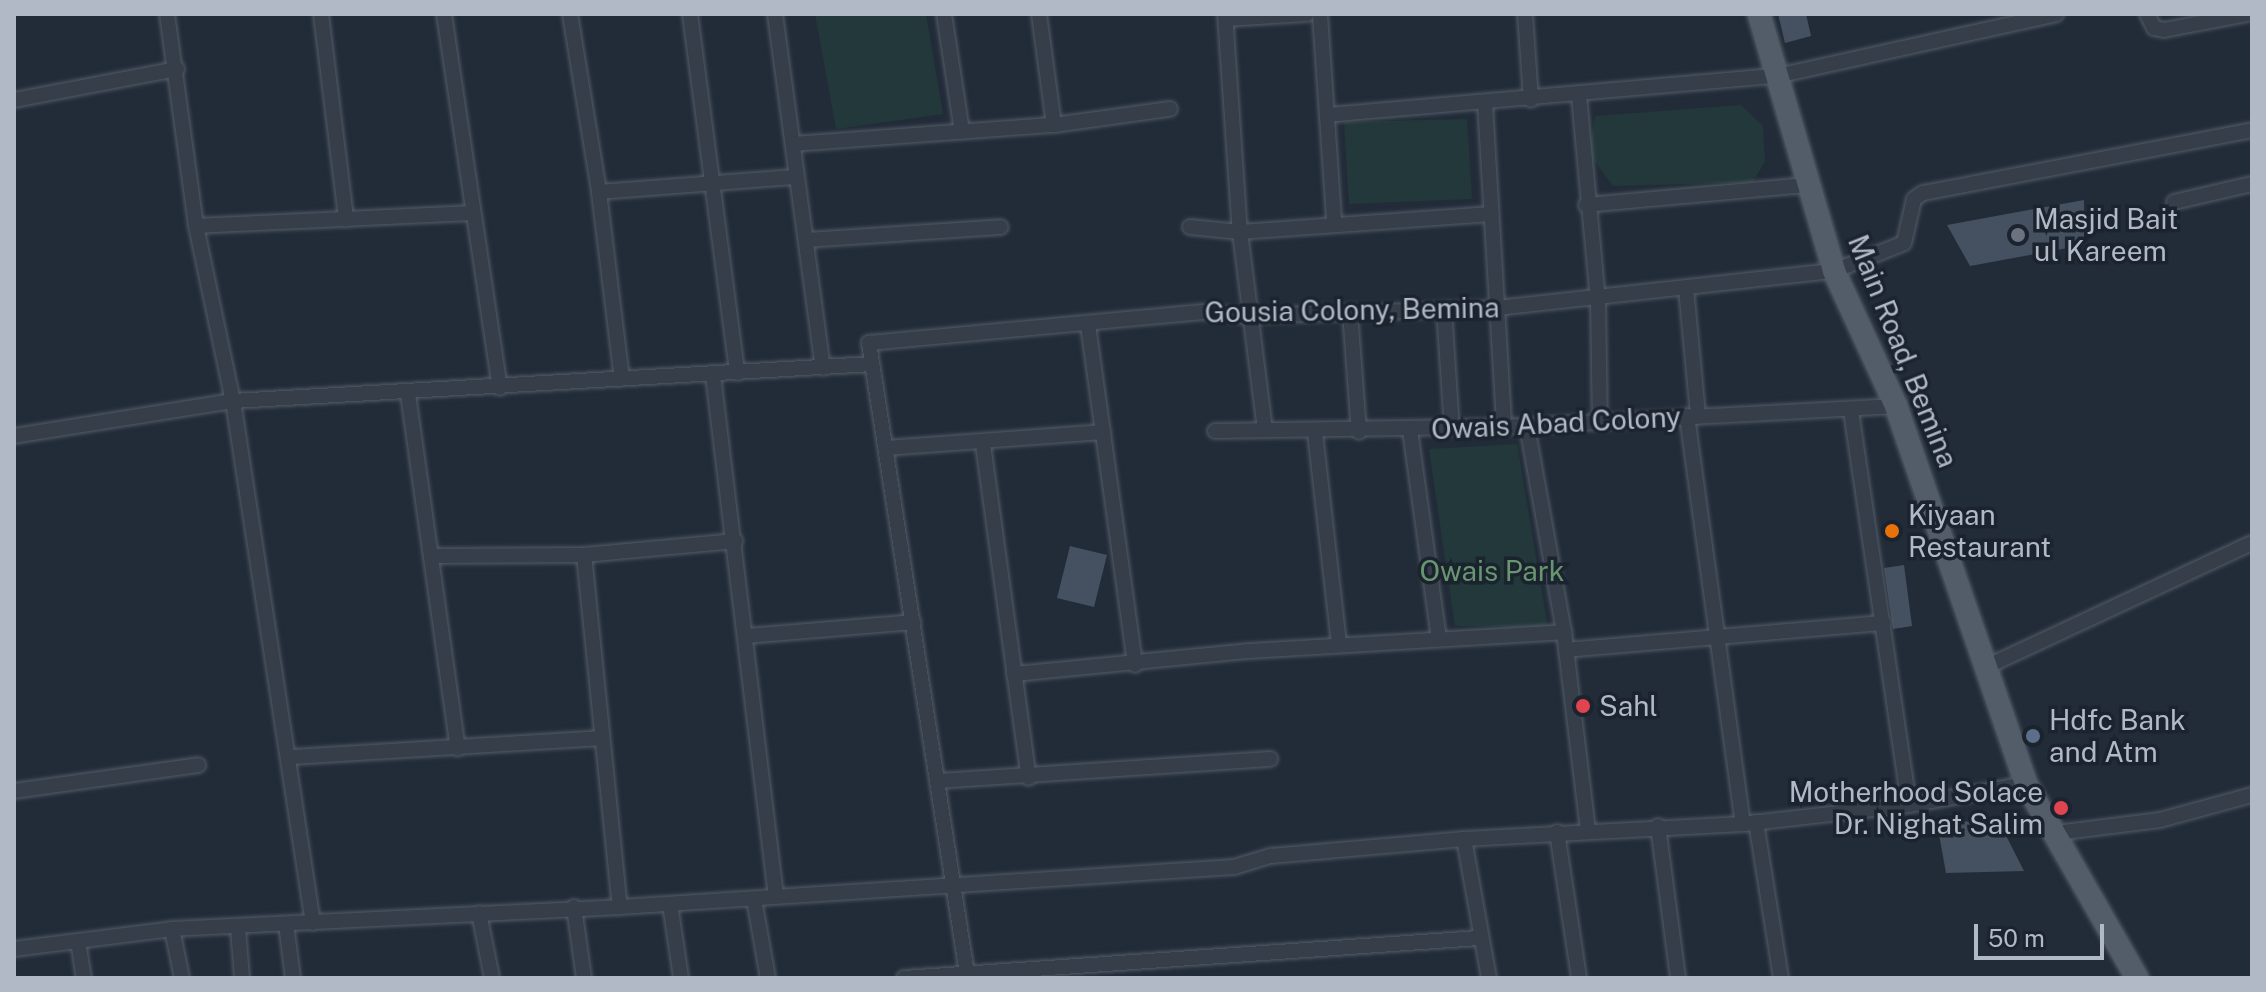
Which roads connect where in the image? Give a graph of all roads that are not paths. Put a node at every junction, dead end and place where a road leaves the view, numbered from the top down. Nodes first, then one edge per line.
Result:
1 (167, 14) edge
2 (321, 14) edge
3 (444, 14) edge
4 (570, 14) edge
5 (690, 14) edge
6 (775, 14) edge
7 (944, 14) edge
8 (1039, 14) edge
9 (1307, 14) edge
10 (1320, 14) edge
11 (1525, 14) edge
12 (1759, 14) edge
13 (2056, 14) edge
14 (2147, 14) edge
15 (2247, 14) edge
16 (1225, 16) edge
17 (177, 69) junction
18 (1777, 76) junction
19 (1579, 96) junction
20 (14, 100) edge
21 (1531, 100) junction
22 (1485, 103) junction
23 (1170, 109) dead end
24 (1327, 115) junction
25 (1054, 125) junction
26 (2252, 130) edge
27 (962, 132) junction
28 (793, 144) junction
29 (796, 177) junction
30 (712, 181) junction
31 (2252, 184) edge
32 (1805, 185) junction
33 (599, 192) junction
34 (2174, 202) dead end
35 (1586, 205) junction
36 (471, 213) junction
37 (1491, 214) junction
38 (346, 219) junction
39 (1334, 222) junction
40 (196, 226) junction
41 (1001, 227) dead end
42 (1190, 227) dead end
43 (1240, 232) junction
44 (806, 240) junction
45 (1834, 271) junction
46 (1686, 288) junction
47 (1598, 300) junction
48 (1497, 308) junction
49 (1444, 309) junction
50 (1350, 312) junction
51 (1248, 316) junction
52 (1088, 325) junction
53 (872, 364) junction
54 (823, 368) junction
55 (737, 373) junction
56 (713, 375) junction
57 (622, 379) junction
58 (500, 388) junction
59 (408, 394) junction
60 (233, 401) junction
61 (1896, 406) junction
62 (1851, 411) junction
63 (1692, 416) junction
64 (1600, 421) junction
65 (1504, 424) junction
66 (1527, 426) junction
67 (1452, 428) junction
68 (1265, 429) junction
69 (1410, 430) junction
70 (1215, 431) dead end
71 (1103, 432) junction
72 (1359, 432) junction
73 (1315, 433) junction
74 (14, 436) edge
75 (983, 444) junction
76 (886, 448) junction
77 (735, 541) junction
78 (2252, 543) edge
79 (584, 555) junction
80 (431, 556) junction
81 (913, 622) junction
82 (1884, 623) junction
83 (1564, 632) junction
84 (748, 636) junction
85 (1439, 639) junction
86 (1720, 639) junction
87 (1339, 644) junction
88 (1566, 650) junction
89 (1135, 665) junction
90 (1986, 667) junction
91 (1014, 674) junction
92 (600, 738) junction
93 (458, 748) junction
94 (291, 757) junction
95 (1270, 759) dead end
96 (198, 765) dead end
97 (1029, 778) junction
98 (937, 781) junction
99 (2026, 784) junction
100 (14, 791) edge
101 (2252, 795) edge
102 (1909, 805) junction
103 (1749, 823) junction
104 (1658, 826) junction
105 (1588, 829) junction
106 (1557, 832) junction
107 (2056, 833) junction
108 (1464, 839) junction
109 (955, 887) junction
110 (776, 896) junction
111 (754, 899) junction
112 (670, 904) junction
113 (574, 907) junction
114 (620, 907) junction
115 (479, 913) junction
116 (313, 923) junction
117 (286, 924) junction
118 (238, 928) junction
119 (172, 929) junction
120 (1479, 938) junction
121 (78, 941) junction
122 (14, 949) edge
123 (967, 974) junction
124 (1064, 974) edge
125 (84, 978) edge
126 (182, 978) edge
127 (242, 978) edge
128 (293, 978) edge
129 (492, 978) edge
130 (584, 978) edge
131 (681, 978) edge
132 (768, 978) edge
133 (904, 978) edge
134 (1489, 978) edge
135 (1579, 978) edge
136 (1678, 978) edge
137 (1781, 978) edge
138 (2137, 978) edge

1 - 17 street
2 - 38 street
3 - 36 street
4 - 33 street
5 - 30 street
6 - 28 street
7 - 27 street
8 - 25 street
9 - 16 street
10 - 24 street
11 - 21 street
12 - 18 main road, Main Road, Bemina
13 - 18 street
14 - 15 street
16 - 43 street
17 - 20 street
17 - 40 street
18 - 19 street
18 - 32 main road, Main Road, Bemina
19 - 21 street
19 - 35 street
21 - 22 street
22 - 24 street
22 - 37 street
23 - 25 street
24 - 39 street
25 - 27 street
26 - 45 street, Gousia Colony, Bemina
27 - 28 street
28 - 29 street
29 - 30 street
29 - 44 street
30 - 33 street
30 - 55 street
31 - 34 street
32 - 35 street
32 - 45 main road, Main Road, Bemina
33 - 57 street
35 - 47 street
36 - 38 street
36 - 58 street
37 - 39 street
37 - 48 street
38 - 40 street
39 - 43 street
40 - 60 street
41 - 44 street
42 - 43 street
43 - 51 street
44 - 54 street
45 - 46 street, Gousia Colony, Bemina
45 - 61 main road, Main Road, Bemina
46 - 47 street, Gousia Colony, Bemina
46 - 63 street
47 - 48 street, Gousia Colony, Bemina
47 - 64 street
48 - 49 street, Gousia Colony, Bemina
48 - 65 street
49 - 50 street, Gousia Colony, Bemina
49 - 67 street
50 - 51 street, Gousia Colony, Bemina
50 - 72 street
51 - 52 street, Gousia Colony, Bemina
51 - 68 street
52 - 53 street, Gousia Colony, Bemina
52 - 71 street
53 - 54 street
53 - 76 street
54 - 55 street
55 - 56 street
56 - 57 street
56 - 77 street
57 - 58 street
58 - 59 street
59 - 60 street
59 - 80 street
60 - 74 street
60 - 94 street
61 - 62 street, Owais Abad Colony
61 - 90 main road, Main Road, Bemina
62 - 63 street, Owais Abad Colony
62 - 82 street
63 - 64 street, Owais Abad Colony
63 - 86 street
64 - 66 street, Owais Abad Colony
65 - 66 street, Owais Abad Colony
65 - 67 street, Owais Abad Colony
66 - 83 street
67 - 69 street, Owais Abad Colony
68 - 70 street, Owais Abad Colony
68 - 73 street, Owais Abad Colony
69 - 72 street, Owais Abad Colony
69 - 85 street
71 - 75 street
71 - 89 street
72 - 73 street, Owais Abad Colony
73 - 87 street
75 - 76 street
75 - 91 street
76 - 81 street
77 - 79 street
77 - 84 street
78 - 90 street
79 - 80 street
79 - 92 street
80 - 93 street
81 - 84 street
81 - 98 street
82 - 86 street
82 - 102 street
83 - 85 street
83 - 88 street
84 - 110 street
85 - 87 street
86 - 88 street
86 - 103 street
87 - 89 street
88 - 105 street
89 - 91 street
90 - 99 main road, Main Road, Bemina
91 - 97 street
92 - 93 street
92 - 114 street
93 - 94 street
94 - 116 street
95 - 97 street
96 - 100 street
97 - 98 street
98 - 109 street
99 - 102 street
99 - 107 main road, Main Road, Bemina
101 - 107 street
102 - 103 street
103 - 104 street
103 - 137 street
104 - 105 street
104 - 136 street
105 - 106 street
106 - 108 street
106 - 135 street
107 - 138 main road, Main Road, Bemina
108 - 109 street
108 - 120 street
109 - 110 street
109 - 123 street
110 - 111 street
111 - 112 street
111 - 132 street
112 - 114 street
112 - 131 street
113 - 114 street
113 - 115 street
113 - 130 street
115 - 116 street
115 - 129 street
116 - 117 street
117 - 118 street
117 - 128 street
118 - 119 street
118 - 127 street
119 - 121 street
119 - 126 street
120 - 124 street
120 - 134 street
121 - 122 street
121 - 125 street
123 - 124 street
123 - 133 street

